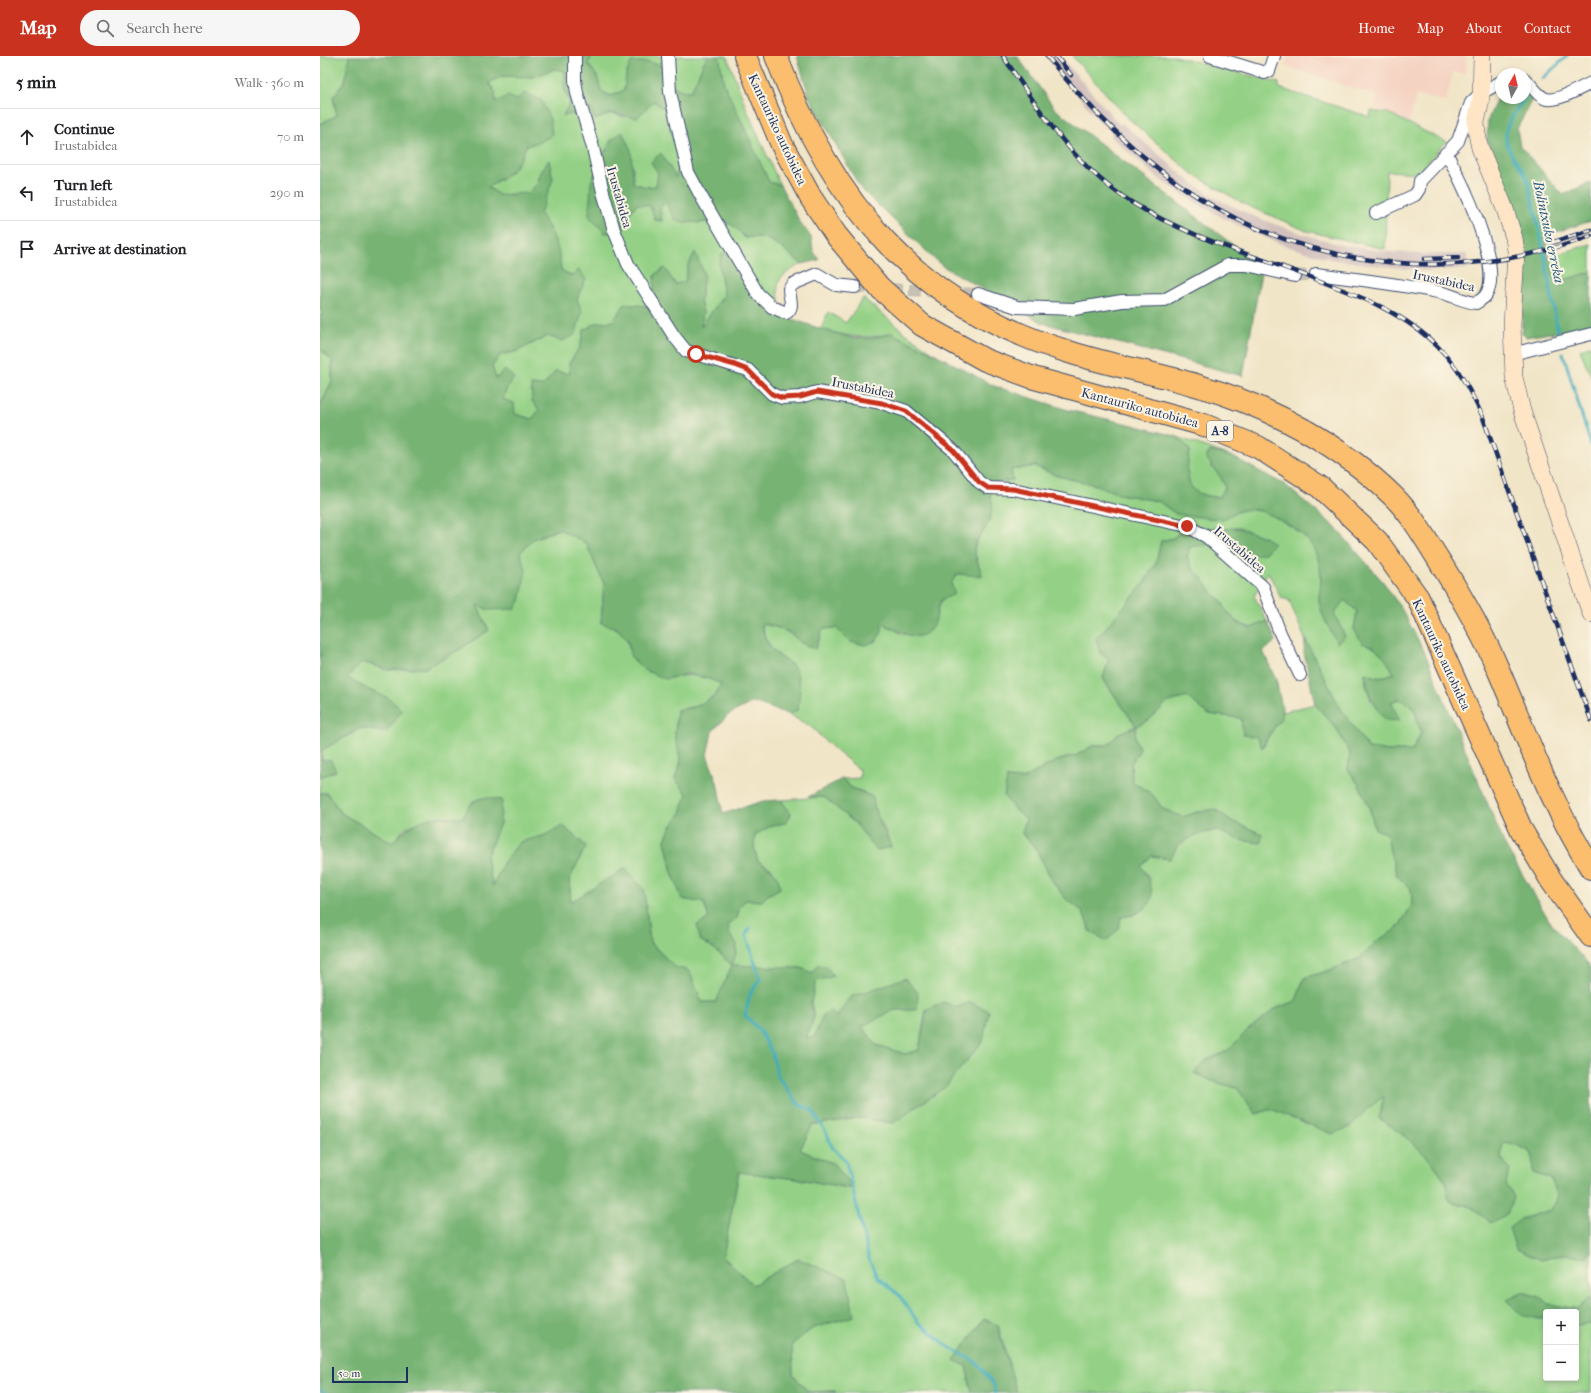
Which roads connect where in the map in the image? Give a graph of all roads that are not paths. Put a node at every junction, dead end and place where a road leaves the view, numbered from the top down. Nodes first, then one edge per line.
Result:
1 (575, 56) edge
2 (668, 56) edge
3 (745, 56) edge
4 (776, 56) edge
5 (1210, 56) edge
6 (1274, 56) edge
7 (1482, 56) edge
8 (1482, 73) junction
9 (1495, 80) edge
10 (1591, 83) edge
11 (1495, 84) edge
12 (1531, 86) edge
13 (1481, 93) junction
14 (1446, 153) junction
15 (1376, 213) dead end
16 (1316, 274) tunnel mouth
17 (1295, 276) tunnel mouth
18 (855, 287) tunnel mouth
19 (978, 294) tunnel mouth
20 (1590, 335) edge
21 (1512, 354) junction
22 (1591, 614) edge
23 (1300, 675) dead end
24 (1591, 868) edge
25 (1591, 936) edge

1 - 23 street, Irustabidea
2 - 18 street
3 - 25 highway, Kantauriko autobidea / A-8
4 - 24 highway
5 - 6 street
7 - 8 street
8 - 9 street
8 - 13 street
10 - 12 street
11 - 13 street
13 - 14 street
13 - 21 street
14 - 15 street
14 - 16 street, Irustabidea
17 - 19 street
20 - 21 street
21 - 22 street

